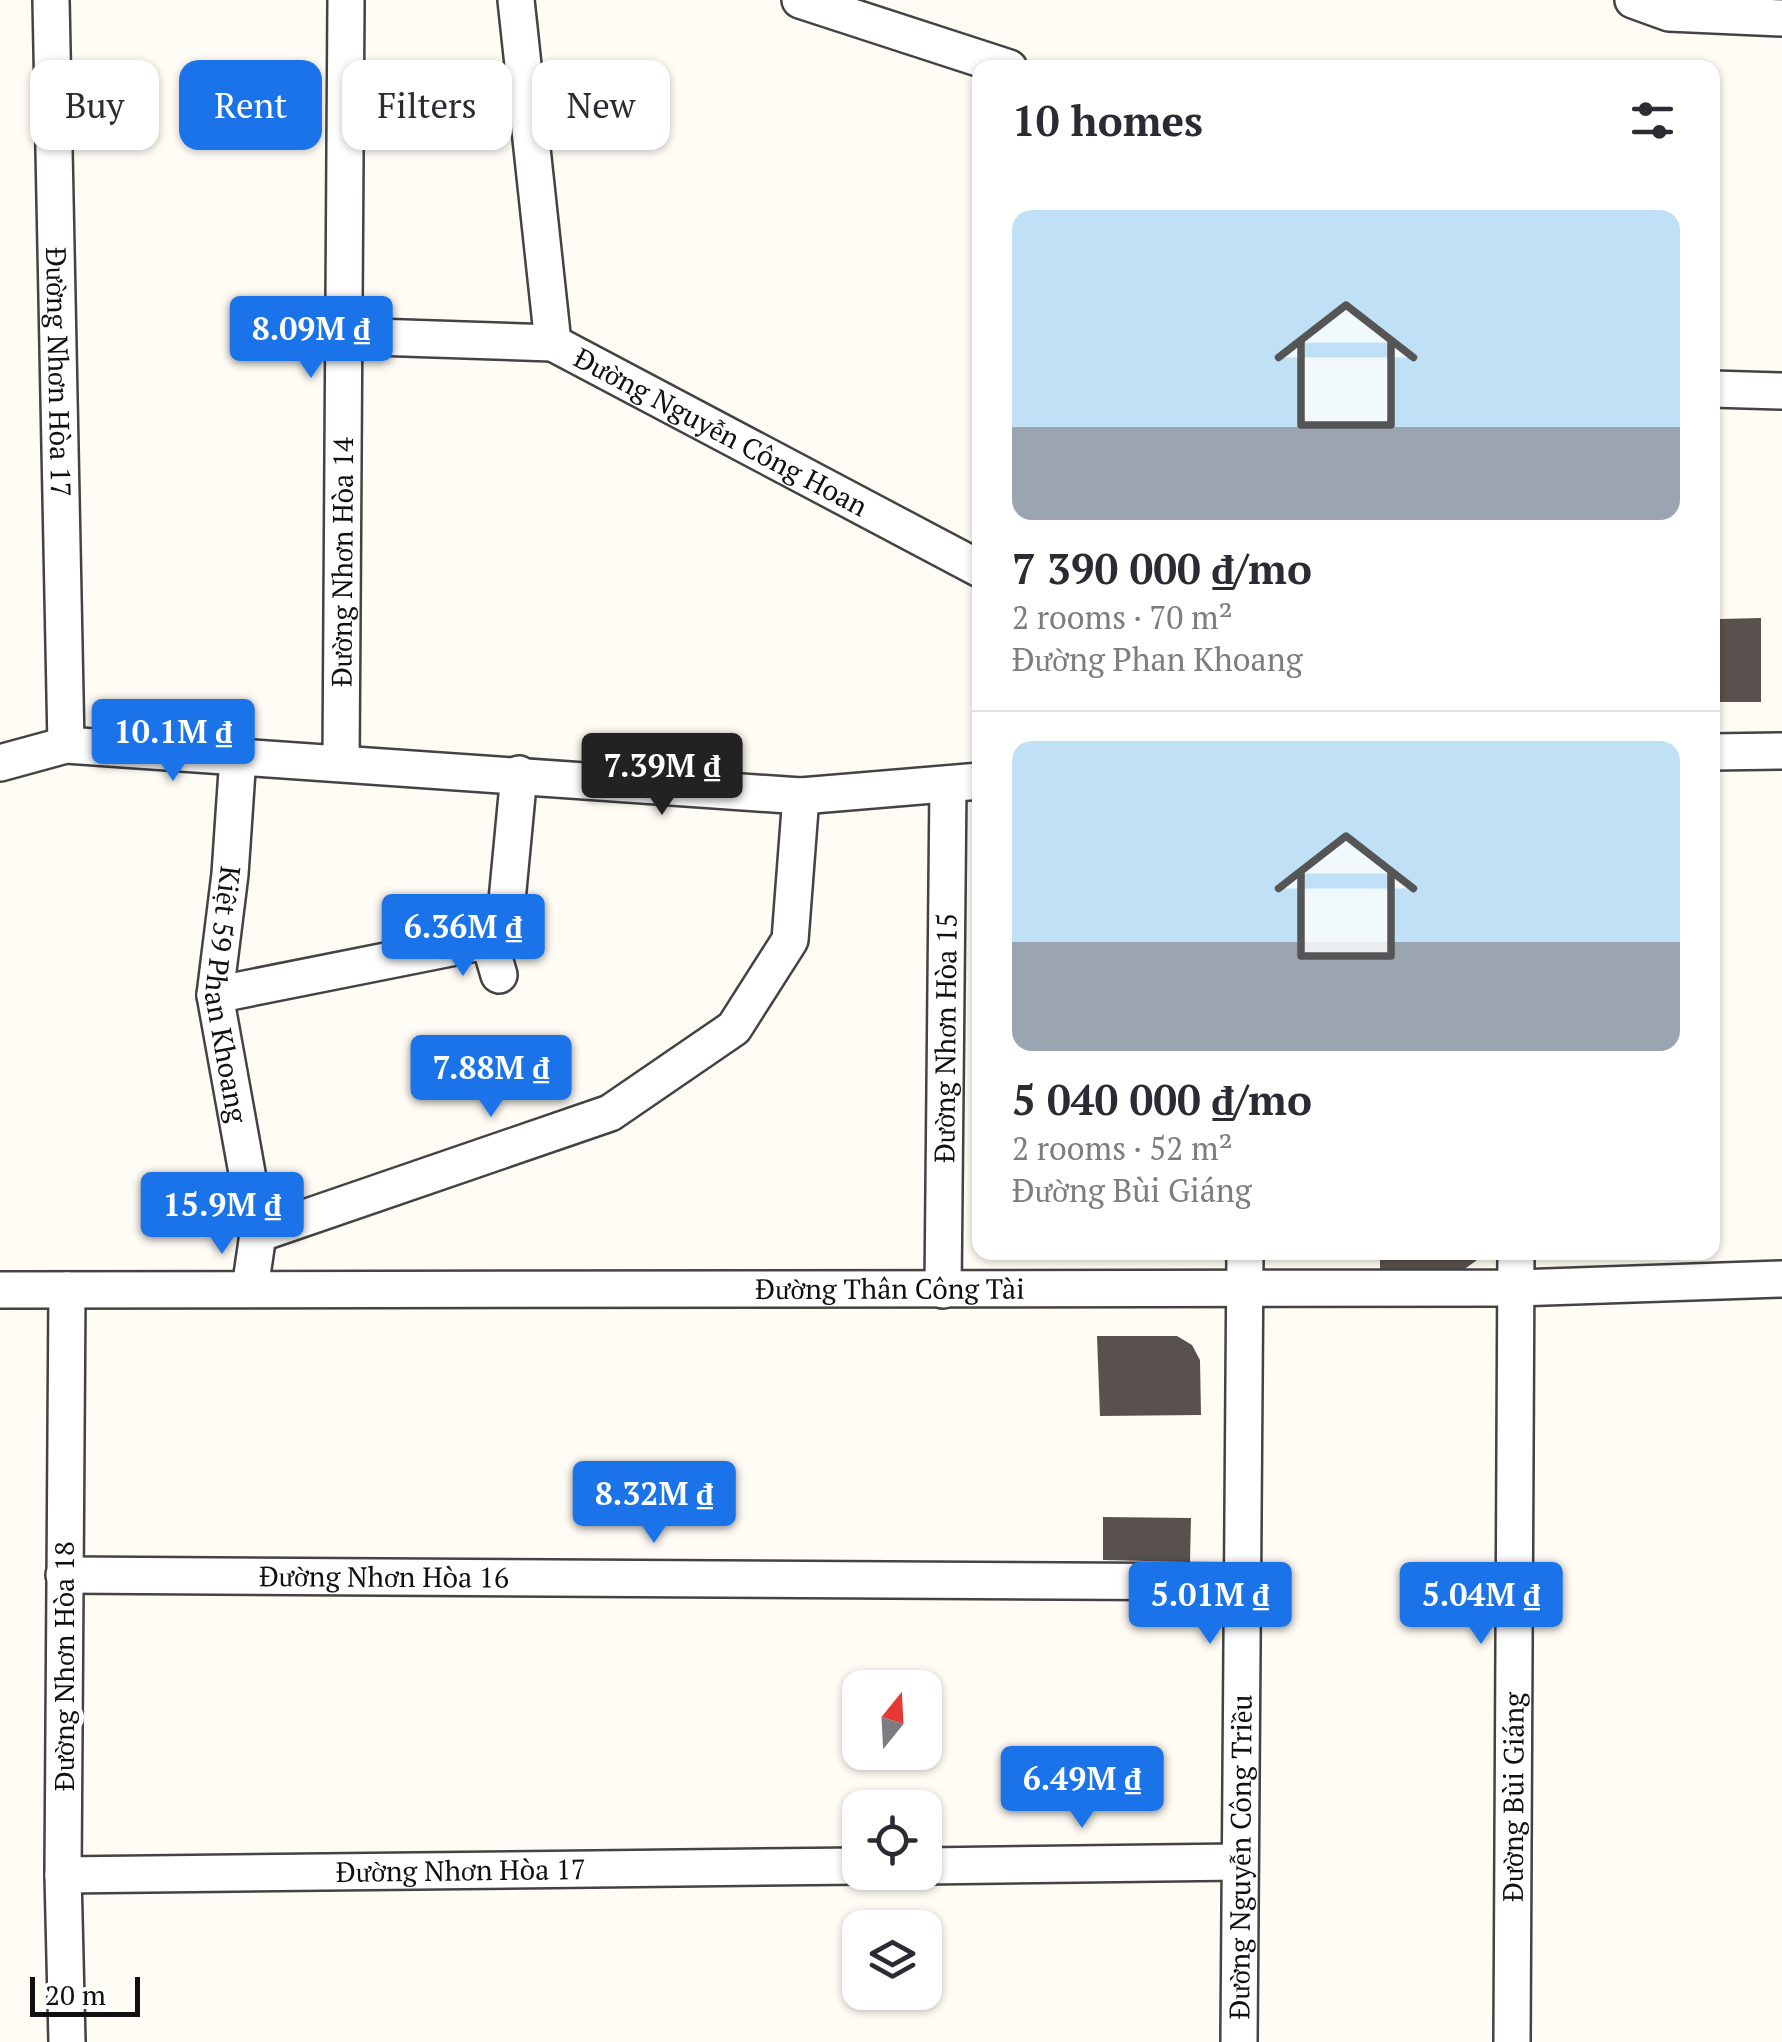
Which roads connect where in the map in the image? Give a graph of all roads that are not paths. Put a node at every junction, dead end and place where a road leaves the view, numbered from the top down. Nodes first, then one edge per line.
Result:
1 (51, 0) edge
2 (346, 0) edge
3 (516, 0) edge
4 (800, 0) edge
5 (1634, 0) edge
6 (1782, 18) edge
7 (984, 60) edge
8 (344, 336) junction
9 (554, 343) junction
10 (1720, 390) edge
11 (1782, 391) edge
12 (972, 565) edge
13 (66, 745) junction
14 (1720, 752) edge
15 (1782, 752) edge
16 (238, 756) junction
17 (341, 762) junction
18 (0, 763) edge
19 (519, 774) junction
20 (964, 783) edge
21 (801, 796) junction
22 (489, 941) junction
23 (499, 975) dead end
24 (214, 995) junction
25 (258, 1234) junction
26 (1245, 1260) edge
27 (1516, 1260) edge
28 (1782, 1279) edge
29 (1516, 1288) junction
30 (250, 1289) junction
31 (1245, 1289) junction
32 (0, 1290) edge
33 (67, 1290) junction
34 (943, 1290) junction
35 (64, 1575) junction
36 (1244, 1582) junction
37 (1239, 1862) junction
38 (842, 1866) edge
39 (942, 1866) edge
40 (62, 1875) junction
41 (68, 2042) edge
42 (1238, 2042) edge
43 (1512, 2042) edge

1 - 13 street, Đường Nhơn Hòa 17
2 - 8 street, Đường Nhơn Hòa 14
3 - 9 street, Đường Nguyễn Công Hoan
4 - 7 street
5 - 6 street
8 - 9 street
8 - 17 street, Đường Nhơn Hòa 14
9 - 12 street, Đường Nguyễn Công Hoan
10 - 11 street
13 - 16 street
13 - 18 street
14 - 15 street
16 - 17 street
16 - 24 street, Kiệt 59 Phan Khoang
17 - 19 street
19 - 21 street
19 - 22 street
20 - 21 street
20 - 34 street, Đường Nhơn Hòa 15
21 - 25 street
22 - 23 street
22 - 24 street
24 - 25 street, Kiệt 59 Phan Khoang
25 - 30 street, Kiệt 59 Phan Khoang
26 - 31 street, Đường Nguyễn Công Triều
27 - 29 street, Đường Bùi Giáng
28 - 29 street, Đường Thân Công Tài
29 - 31 street, Đường Thân Công Tài
29 - 43 street, Đường Bùi Giáng
30 - 33 street, Đường Thân Công Tài
30 - 34 street, Đường Thân Công Tài
31 - 34 street, Đường Thân Công Tài
31 - 36 street, Đường Nguyễn Công Triều
32 - 33 street, Đường Thân Công Tài
33 - 35 street, Đường Nhơn Hòa 18
35 - 36 street, Đường Nhơn Hòa 16
35 - 40 street, Đường Nhơn Hòa 18
36 - 37 street, Đường Nguyễn Công Triều
37 - 39 street
37 - 42 street, Đường Nguyễn Công Triều
38 - 40 street, Đường Nhơn Hòa 17
40 - 41 street, Đường Nhơn Hòa 18

